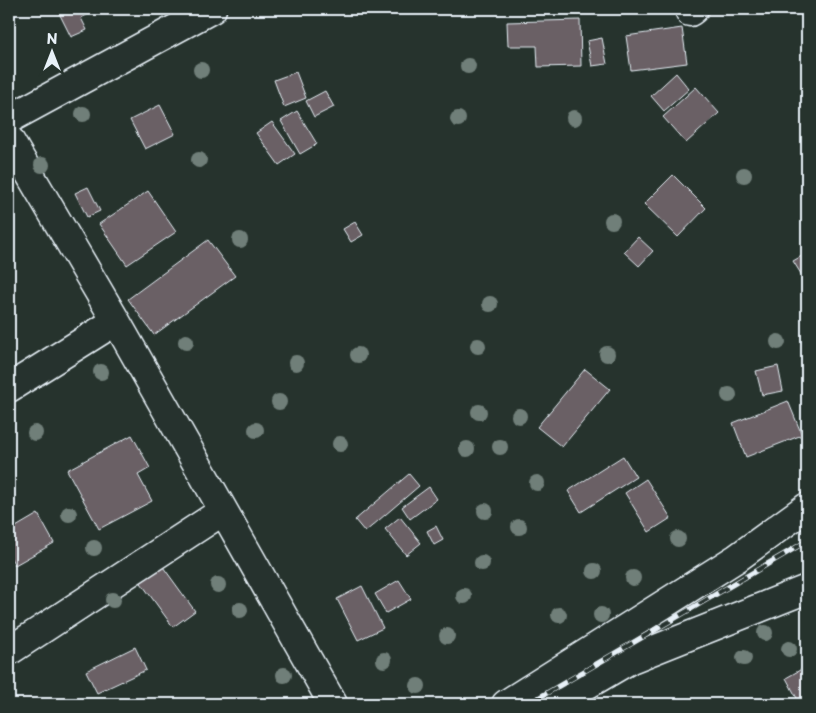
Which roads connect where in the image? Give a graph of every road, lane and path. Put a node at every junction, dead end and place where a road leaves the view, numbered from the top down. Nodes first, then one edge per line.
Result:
1 (212, 9) edge
2 (9, 119) edge
3 (9, 139) edge
4 (116, 322) junction
5 (9, 388) edge
6 (807, 507) edge
7 (223, 511) junction
8 (807, 589) edge
9 (9, 651) edge
10 (333, 704) edge
11 (506, 704) edge
12 (554, 704) edge

1 - 2 street
3 - 4 street
4 - 5 street
4 - 7 street
6 - 11 street
7 - 9 street
7 - 10 street
8 - 12 street

